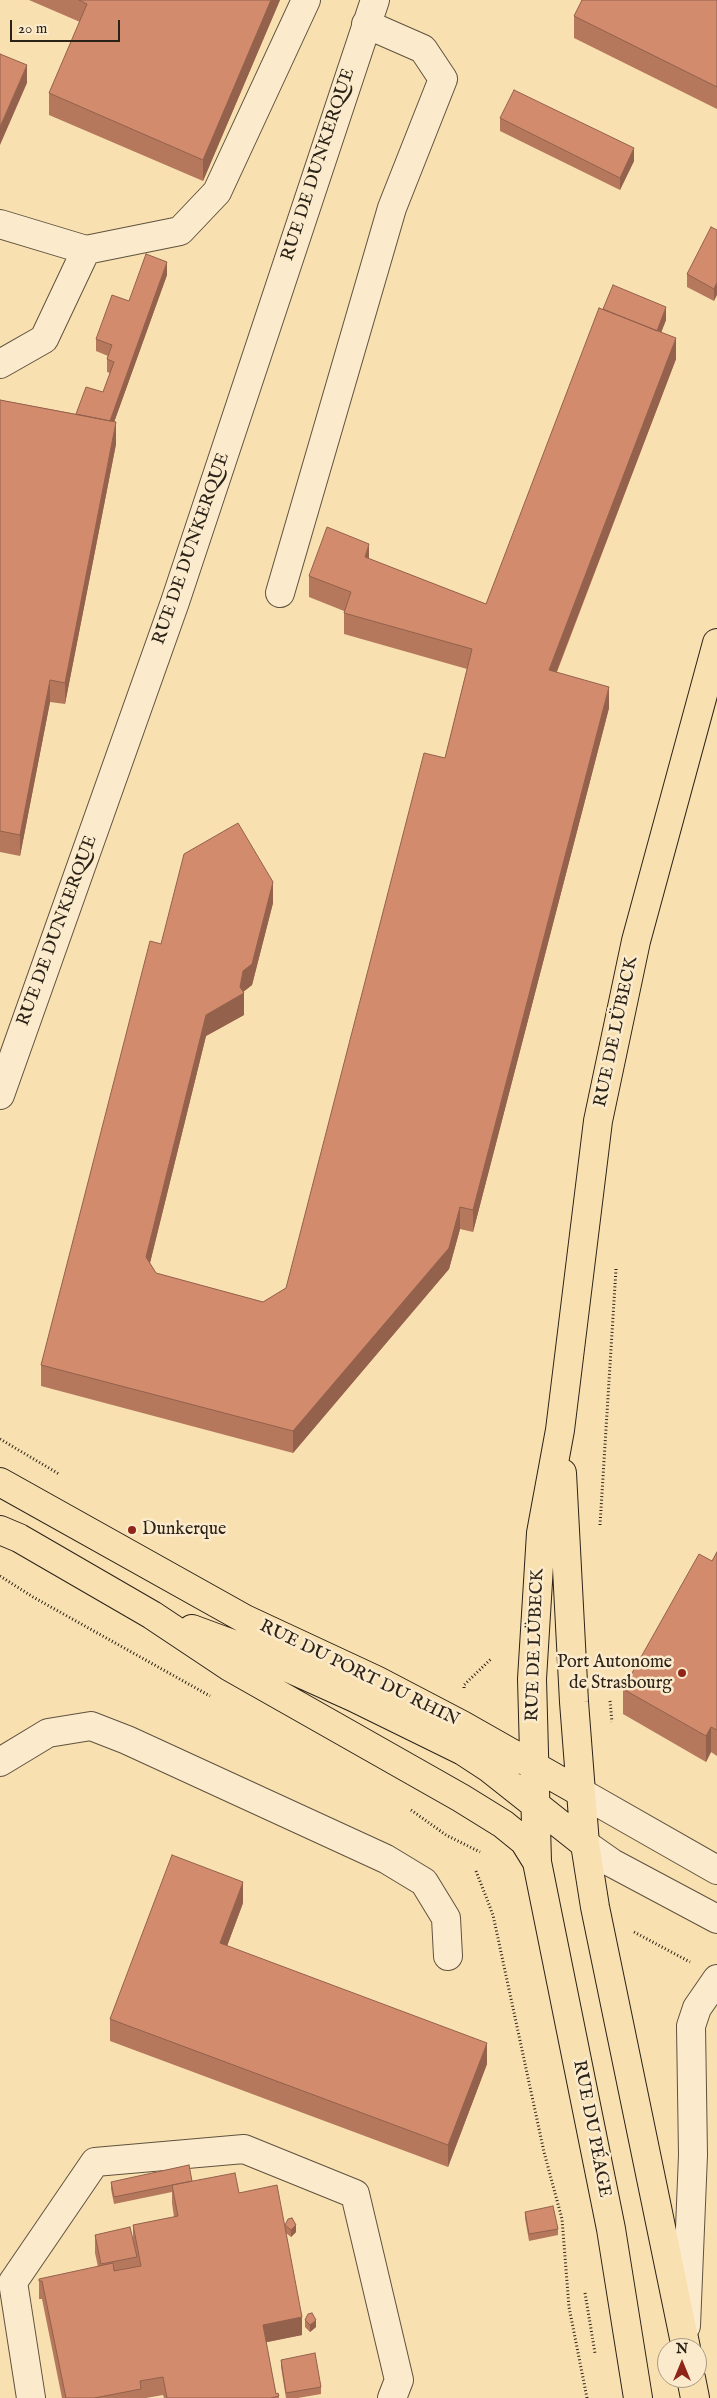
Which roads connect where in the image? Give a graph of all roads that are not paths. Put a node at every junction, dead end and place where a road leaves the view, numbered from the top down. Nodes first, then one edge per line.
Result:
1 (306, 0) edge
2 (371, 12) edge
3 (0, 224) edge
4 (86, 250) junction
5 (0, 364) edge
6 (280, 593) dead end
7 (717, 643) edge
8 (0, 1095) edge
9 (560, 1430) junction
10 (0, 1482) edge
11 (0, 1530) edge
12 (152, 1615) junction
13 (0, 1762) edge
14 (534, 1766) junction
15 (580, 1792) junction
16 (536, 1806) junction
17 (585, 1844) junction
18 (538, 1862) junction
19 (717, 1870) edge
20 (717, 1919) edge
21 (448, 1956) dead end
22 (717, 1979) edge
23 (685, 2338) edge
24 (686, 2338) edge
25 (31, 2398) edge
26 (392, 2398) edge
27 (638, 2398) edge

1 - 4 street
2 - 6 street
2 - 8 street, RUE DE DUNKERQUE
3 - 4 street
4 - 5 street
7 - 9 main road, RUE DE LÜBECK
9 - 14 main road, RUE DE LÜBECK
9 - 15 main road, RUE DE LÜBECK
10 - 14 main road, RUE DU PORT DU RHIN
11 - 12 main road, RUE DU PORT DU RHIN
12 - 16 main road, RUE DU PORT DU RHIN
12 - 18 main road, RUE DU PORT DU RHIN
13 - 21 street
14 - 15 main road, RUE DU PORT DU RHIN
14 - 16 main road, RUE DE LÜBECK
15 - 17 main road, RUE DE LÜBECK
15 - 19 street, RUE DU PORT DU RHIN
16 - 17 main road, RUE DU PORT DU RHIN
16 - 18 main road, RUE DE LÜBECK
17 - 20 street, RUE DU PORT DU RHIN
17 - 23 main road
18 - 27 main road, RUE DU PÉAGE
22 - 24 street
25 - 26 street

